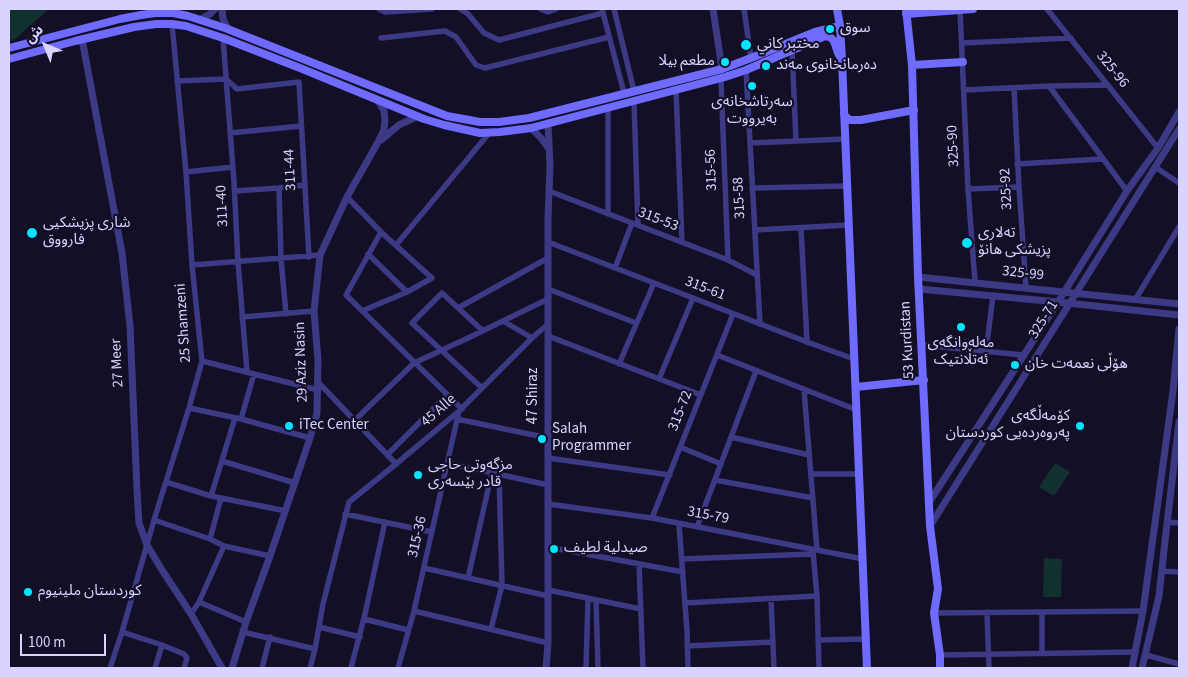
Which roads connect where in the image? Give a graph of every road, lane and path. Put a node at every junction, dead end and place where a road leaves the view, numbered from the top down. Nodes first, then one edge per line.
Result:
1 (215, 9) edge
2 (222, 9) edge
3 (378, 9) edge
4 (432, 9) edge
5 (460, 9) edge
6 (541, 9) edge
7 (556, 9) edge
8 (614, 9) edge
9 (713, 9) edge
10 (746, 9) edge
11 (837, 9) edge
12 (973, 9) edge
13 (1047, 9) edge
14 (908, 10) edge
15 (960, 10) edge
16 (603, 11) edge
17 (200, 19) junction
18 (172, 24) junction
19 (840, 26) junction
20 (132, 27) junction
21 (228, 29) junction
22 (816, 36) junction
23 (609, 37) junction
24 (223, 38) junction
25 (381, 38) dead end
26 (1071, 38) junction
27 (82, 39) junction
28 (962, 43) junction
29 (9, 48) edge
30 (792, 50) junction
31 (9, 54) edge
32 (751, 58) junction
33 (9, 59) edge
34 (304, 59) junction
35 (842, 60) junction
36 (963, 62) junction
37 (912, 65) junction
38 (300, 68) junction
39 (722, 69) junction
40 (746, 70) junction
41 (721, 78) junction
42 (226, 79) junction
43 (177, 82) junction
44 (1108, 85) junction
45 (1049, 86) junction
46 (1014, 88) junction
47 (676, 90) junction
48 (964, 90) junction
49 (634, 91) junction
50 (624, 94) junction
51 (375, 98) junction
52 (634, 101) junction
53 (578, 105) junction
54 (608, 108) junction
55 (914, 110) junction
56 (1179, 112) edge
57 (844, 114) junction
58 (581, 115) junction
59 (418, 116) junction
60 (548, 123) junction
61 (301, 126) junction
62 (531, 128) junction
63 (1179, 129) edge
64 (230, 132) junction
65 (490, 132) junction
66 (845, 139) junction
67 (796, 141) junction
68 (750, 143) junction
69 (377, 144) junction
70 (1158, 148) junction
71 (549, 149) junction
72 (1102, 159) junction
73 (1018, 164) junction
74 (233, 167) junction
75 (1155, 167) junction
76 (186, 172) junction
77 (1179, 182) edge
78 (305, 185) junction
79 (847, 186) junction
80 (1019, 187) junction
81 (279, 188) junction
82 (752, 188) junction
83 (968, 189) junction
84 (235, 191) junction
85 (549, 191) junction
86 (1127, 191) junction
87 (347, 197) junction
88 (608, 214) junction
89 (635, 224) junction
90 (849, 225) junction
91 (800, 228) junction
92 (1179, 228) edge
93 (755, 230) junction
94 (381, 232) junction
95 (548, 242) junction
96 (682, 242) junction
97 (396, 244) junction
98 (368, 254) junction
99 (320, 255) junction
100 (309, 257) junction
101 (548, 258) junction
102 (281, 259) junction
103 (728, 260) junction
104 (238, 262) junction
105 (192, 266) junction
106 (615, 268) junction
107 (757, 275) junction
108 (918, 277) junction
109 (933, 278) junction
110 (975, 282) junction
111 (654, 283) junction
112 (1026, 288) junction
113 (548, 289) junction
114 (920, 289) junction
115 (932, 290) junction
116 (408, 292) junction
117 (1065, 292) junction
118 (1076, 293) junction
119 (993, 296) junction
120 (693, 298) junction
121 (548, 300) junction
122 (1136, 300) junction
123 (1058, 302) junction
124 (1071, 304) junction
125 (1179, 304) edge
126 (458, 308) junction
127 (362, 311) junction
128 (314, 312) junction
129 (286, 314) junction
130 (733, 314) junction
131 (1179, 315) edge
132 (242, 317) junction
133 (503, 322) junction
134 (636, 323) junction
135 (548, 324) junction
136 (760, 324) junction
137 (1179, 328) edge
138 (483, 331) junction
139 (548, 336) junction
140 (532, 338) junction
141 (807, 342) junction
142 (922, 345) junction
143 (442, 350) junction
144 (986, 351) junction
145 (717, 355) junction
146 (1023, 355) junction
147 (854, 359) junction
148 (202, 361) junction
149 (414, 363) junction
150 (619, 364) junction
151 (756, 371) junction
152 (247, 372) junction
153 (254, 374) junction
154 (660, 380) junction
155 (924, 380) junction
156 (318, 386) junction
157 (856, 387) junction
158 (482, 388) junction
159 (804, 390) junction
160 (447, 395) junction
161 (701, 395) junction
162 (189, 408) junction
163 (460, 410) junction
164 (857, 410) junction
165 (238, 418) junction
166 (457, 419) junction
167 (354, 421) junction
168 (1179, 422) edge
169 (310, 438) junction
170 (548, 438) junction
171 (731, 438) junction
172 (680, 447) junction
173 (387, 454) junction
174 (809, 455) junction
175 (548, 458) junction
176 (222, 461) junction
177 (447, 462) junction
178 (396, 464) junction
179 (721, 464) junction
180 (492, 472) junction
181 (1176, 473) edge
182 (500, 474) junction
183 (811, 474) junction
184 (859, 474) junction
185 (670, 475) junction
186 (715, 480) junction
187 (166, 482) junction
188 (295, 483) junction
189 (548, 485) junction
190 (211, 496) junction
191 (221, 498) junction
192 (813, 498) junction
193 (930, 501) junction
194 (548, 504) junction
195 (286, 511) junction
196 (345, 514) junction
197 (652, 518) junction
198 (154, 520) junction
199 (385, 522) junction
200 (1167, 522) junction
201 (1179, 523) edge
202 (679, 524) junction
203 (930, 526) junction
204 (697, 527) junction
205 (432, 532) junction
206 (210, 539) junction
207 (1153, 540) junction
208 (1164, 541) junction
209 (147, 545) junction
210 (224, 546) junction
211 (548, 547) junction
212 (814, 551) junction
213 (270, 556) junction
214 (863, 559) junction
215 (682, 560) junction
216 (639, 564) junction
217 (424, 568) junction
218 (1162, 571) junction
219 (682, 572) junction
220 (1179, 572) edge
221 (468, 578) junction
222 (502, 585) junction
223 (548, 593) junction
224 (816, 596) junction
225 (588, 598) junction
226 (771, 599) junction
227 (596, 600) junction
228 (199, 602) junction
229 (685, 603) junction
230 (641, 609) junction
231 (414, 611) junction
232 (1143, 611) junction
233 (987, 612) junction
234 (1042, 612) junction
235 (934, 613) junction
236 (191, 614) junction
237 (364, 619) junction
238 (246, 622) junction
239 (319, 627) junction
240 (491, 629) junction
241 (408, 630) junction
242 (122, 632) junction
243 (243, 632) junction
244 (360, 637) junction
245 (270, 638) junction
246 (866, 639) junction
247 (818, 640) junction
248 (773, 642) junction
249 (548, 643) junction
250 (162, 645) junction
251 (687, 646) junction
252 (315, 648) junction
253 (1136, 652) junction
254 (1042, 653) junction
255 (989, 654) junction
256 (940, 655) junction
257 (1146, 655) junction
258 (1179, 664) edge
259 (110, 668) edge
260 (155, 668) edge
261 (184, 668) edge
262 (222, 668) edge
263 (232, 668) edge
264 (262, 668) edge
265 (310, 668) edge
266 (351, 668) edge
267 (398, 668) edge
268 (546, 668) edge
269 (586, 668) edge
270 (598, 668) edge
271 (643, 668) edge
272 (688, 668) edge
273 (774, 668) edge
274 (819, 668) edge
275 (867, 668) edge
276 (940, 668) edge
277 (989, 668) edge
278 (1132, 668) edge
279 (1142, 668) edge

1 - 17 street
2 - 21 street
3 - 4 street
5 - 16 street
6 - 7 street
8 - 49 street
9 - 39 street
10 - 32 street
11 - 19 main road
12 - 15 main road
13 - 26 street, 325-96
14 - 15 main road
14 - 37 main road, 53 Kurdistan
15 - 28 street, 325-90
16 - 23 street
17 - 21 main road
17 - 29 main road
18 - 20 main road
18 - 24 main road
18 - 43 street, 25 Shamzeni
19 - 22 main road
19 - 35 main road
20 - 27 main road
20 - 31 main road
21 - 34 main road
22 - 30 main road
22 - 32 main road
22 - 35 main road
23 - 25 street
23 - 50 street
24 - 38 main road
24 - 42 street, 311-40
26 - 28 street
26 - 44 street, 325-96
27 - 33 main road
27 - 209 street, 27 Meer
28 - 36 street, 325-90
30 - 40 main road
30 - 67 street
32 - 39 main road
34 - 38 main road
34 - 53 main road
35 - 57 main road
36 - 37 main road
36 - 48 street, 325-90
37 - 55 main road, 53 Kurdistan
38 - 51 main road
39 - 49 main road
40 - 41 main road
40 - 68 street, 315-58
41 - 47 main road
41 - 103 street, 315-56
42 - 43 street
42 - 61 street, 311-44
42 - 64 street, 311-40
43 - 76 street, 25 Shamzeni
44 - 45 street
44 - 70 street, 325-96
45 - 46 street
45 - 72 street
46 - 48 street
46 - 73 street, 325-92
47 - 52 main road
47 - 96 street
48 - 83 street, 325-90
49 - 50 main road
50 - 53 main road
51 - 59 main road
51 - 69 street, 29 Aziz Nasin
52 - 54 main road
52 - 89 street
53 - 58 main road
54 - 58 main road
54 - 88 street
55 - 57 main road
55 - 108 main road, 53 Kurdistan
56 - 70 street, 325-71
57 - 66 main road
58 - 60 main road
59 - 65 main road
59 - 69 street, 29 Aziz Nasin
60 - 62 main road
60 - 71 street, 47 Shiraz
61 - 64 street
61 - 78 street, 311-44
62 - 65 main road
62 - 71 street
63 - 75 street, 325-71
64 - 74 street, 311-40
65 - 97 street
66 - 67 street
66 - 79 main road
67 - 68 street
68 - 82 street, 315-58
69 - 87 street, 29 Aziz Nasin
70 - 86 street, 325-71
71 - 85 street, 47 Shiraz
72 - 73 street
72 - 86 street
73 - 80 street, 325-92
74 - 76 street
74 - 84 street, 311-40
75 - 77 street
75 - 118 street, 325-71
76 - 105 street, 25 Shamzeni
78 - 81 street
78 - 100 street, 311-44
79 - 82 street
79 - 90 main road
80 - 83 street
80 - 112 street, 325-92
81 - 84 street
81 - 102 street
82 - 93 street, 315-58
83 - 110 street, 325-90
84 - 104 street, 311-40
85 - 88 street, 315-53
85 - 95 street, 47 Shiraz
86 - 117 street, 325-71
87 - 94 street
87 - 99 street, 29 Aziz Nasin
88 - 89 street, 315-53
89 - 96 street, 315-53
89 - 106 street
90 - 91 street
90 - 147 main road
91 - 93 street
91 - 141 street
92 - 122 street
93 - 107 street, 315-58
94 - 97 street
94 - 98 street
95 - 101 street, 47 Shiraz
95 - 106 street, 315-61
96 - 103 street, 315-53
97 - 116 street
98 - 116 street
98 - 127 street
99 - 100 street
99 - 128 street, 29 Aziz Nasin
100 - 102 street
101 - 113 street, 47 Shiraz
101 - 126 street
102 - 104 street
102 - 129 street
103 - 107 street, 315-53
104 - 105 street
104 - 132 street, 311-40
105 - 148 street, 25 Shamzeni
106 - 111 street, 315-61
107 - 136 street, 315-58
108 - 109 street, 325-99
108 - 114 main road, 53 Kurdistan
109 - 110 street, 325-99
109 - 115 street
110 - 112 street, 325-99
111 - 120 street, 315-61
111 - 134 street
112 - 117 street, 325-99
113 - 121 street, 47 Shiraz
113 - 134 street
114 - 115 street
114 - 142 main road, 53 Kurdistan
115 - 119 street
116 - 127 street
117 - 118 street, 325-99
117 - 123 street, 325-71
118 - 122 street, 325-99
118 - 124 street, 325-71
119 - 123 street
119 - 144 street
120 - 130 street, 315-61
120 - 154 street
121 - 133 street
121 - 135 street, 47 Shiraz
122 - 125 street, 325-99
123 - 124 street
123 - 146 street, 325-71
124 - 131 street
124 - 203 street, 325-71
126 - 138 street
126 - 143 street
127 - 149 street
128 - 129 street
128 - 156 street, 29 Aziz Nasin
129 - 132 street
130 - 136 street, 315-61
130 - 145 street, 315-72
132 - 152 street, 311-40
133 - 138 street
133 - 140 street
134 - 150 street
135 - 139 street, 47 Shiraz
135 - 140 street, 45 Alle
136 - 141 street, 315-61
137 - 207 street
138 - 143 street
139 - 150 street
139 - 170 street, 47 Shiraz
140 - 158 street, 45 Alle
141 - 147 street, 315-61
142 - 144 street
142 - 155 main road, 53 Kurdistan
143 - 149 street
143 - 158 street
144 - 146 street
145 - 151 street
145 - 161 street, 315-72
146 - 193 street, 325-71
147 - 157 main road
148 - 152 street
148 - 162 street, 25 Shamzeni
149 - 160 street
149 - 167 street
150 - 154 street
151 - 159 street
151 - 171 street
152 - 153 street
153 - 156 street
153 - 165 street
154 - 161 street
155 - 157 main road
155 - 193 main road, 53 Kurdistan
156 - 167 street
156 - 169 street, 29 Aziz Nasin
157 - 164 main road
158 - 163 street, 45 Alle
159 - 164 street
159 - 174 street
160 - 163 street
160 - 173 street
161 - 172 street, 315-72
162 - 165 street
162 - 187 street, 25 Shamzeni
163 - 166 street, 315-36
163 - 178 street, 45 Alle
164 - 184 main road
165 - 169 street
165 - 176 street
166 - 170 street
166 - 177 street, 315-36
167 - 173 street
168 - 181 street
169 - 188 street, 29 Aziz Nasin
170 - 175 street, 47 Shiraz
171 - 174 street
171 - 179 street
172 - 179 street
172 - 185 street, 315-72
173 - 178 street
174 - 183 street
175 - 185 street
175 - 189 street, 47 Shiraz
176 - 188 street
176 - 190 street
177 - 180 street
177 - 205 street, 315-36
178 - 196 street, 45 Alle
179 - 186 street
180 - 182 street
180 - 221 street
181 - 200 street
182 - 189 street
182 - 222 street
183 - 184 street
183 - 192 street
184 - 214 main road
185 - 197 street, 315-72
186 - 192 street
186 - 204 street
187 - 190 street
187 - 198 street, 25 Shamzeni
188 - 195 street, 29 Aziz Nasin
189 - 194 street, 47 Shiraz
190 - 191 street
191 - 195 street
191 - 206 street
192 - 212 street
193 - 203 main road, 53 Kurdistan
194 - 197 street, 315-79
194 - 211 street, 47 Shiraz
195 - 213 street, 29 Aziz Nasin
196 - 199 street
196 - 239 street
197 - 202 street, 315-79
198 - 206 street
198 - 209 street, 25 Shamzeni
199 - 205 street
199 - 237 street
200 - 201 street
200 - 208 street
202 - 204 street, 315-79
202 - 215 street
203 - 235 main road, 53 Kurdistan
204 - 212 street, 315-79
205 - 217 street, 315-36
206 - 210 street
207 - 208 street
207 - 232 street
208 - 218 street
209 - 236 street, 27 Meer
209 - 242 street, 25 Shamzeni
210 - 213 street
210 - 228 street
211 - 216 street
211 - 223 street, 47 Shiraz
212 - 214 street, 315-79
212 - 215 street
212 - 224 street
213 - 238 street, 29 Aziz Nasin
214 - 246 main road
215 - 219 street
216 - 219 street
216 - 230 street
217 - 221 street
217 - 231 street, 315-36
218 - 220 street
218 - 257 street
219 - 229 street
221 - 222 street
222 - 223 street
222 - 240 street
223 - 225 street
223 - 249 street, 47 Shiraz
224 - 226 street
224 - 247 street
225 - 227 street
225 - 269 street
226 - 229 street
226 - 248 street
227 - 230 street
227 - 270 street
228 - 236 street
228 - 238 street
229 - 251 street
230 - 271 street
231 - 240 street
231 - 241 street, 315-36
232 - 234 street
232 - 253 street
233 - 234 street
233 - 235 street
233 - 255 street
234 - 254 street
235 - 256 main road, 53 Kurdistan
236 - 262 street, 27 Meer
237 - 241 street
237 - 244 street
238 - 243 street, 29 Aziz Nasin
239 - 244 street
239 - 252 street
240 - 249 street
241 - 267 street, 315-36
242 - 250 street
242 - 259 street, 25 Shamzeni
243 - 245 street
243 - 263 street, 29 Aziz Nasin
244 - 266 street
245 - 252 street
245 - 264 street
246 - 247 street
246 - 275 main road
247 - 274 street
248 - 251 street
248 - 273 street
249 - 268 street, 47 Shiraz
250 - 260 street
250 - 261 street
251 - 272 street
252 - 265 street
253 - 254 street
253 - 278 street
254 - 255 street
255 - 256 street
255 - 277 street
256 - 276 main road, 53 Kurdistan
257 - 258 street
257 - 279 street

